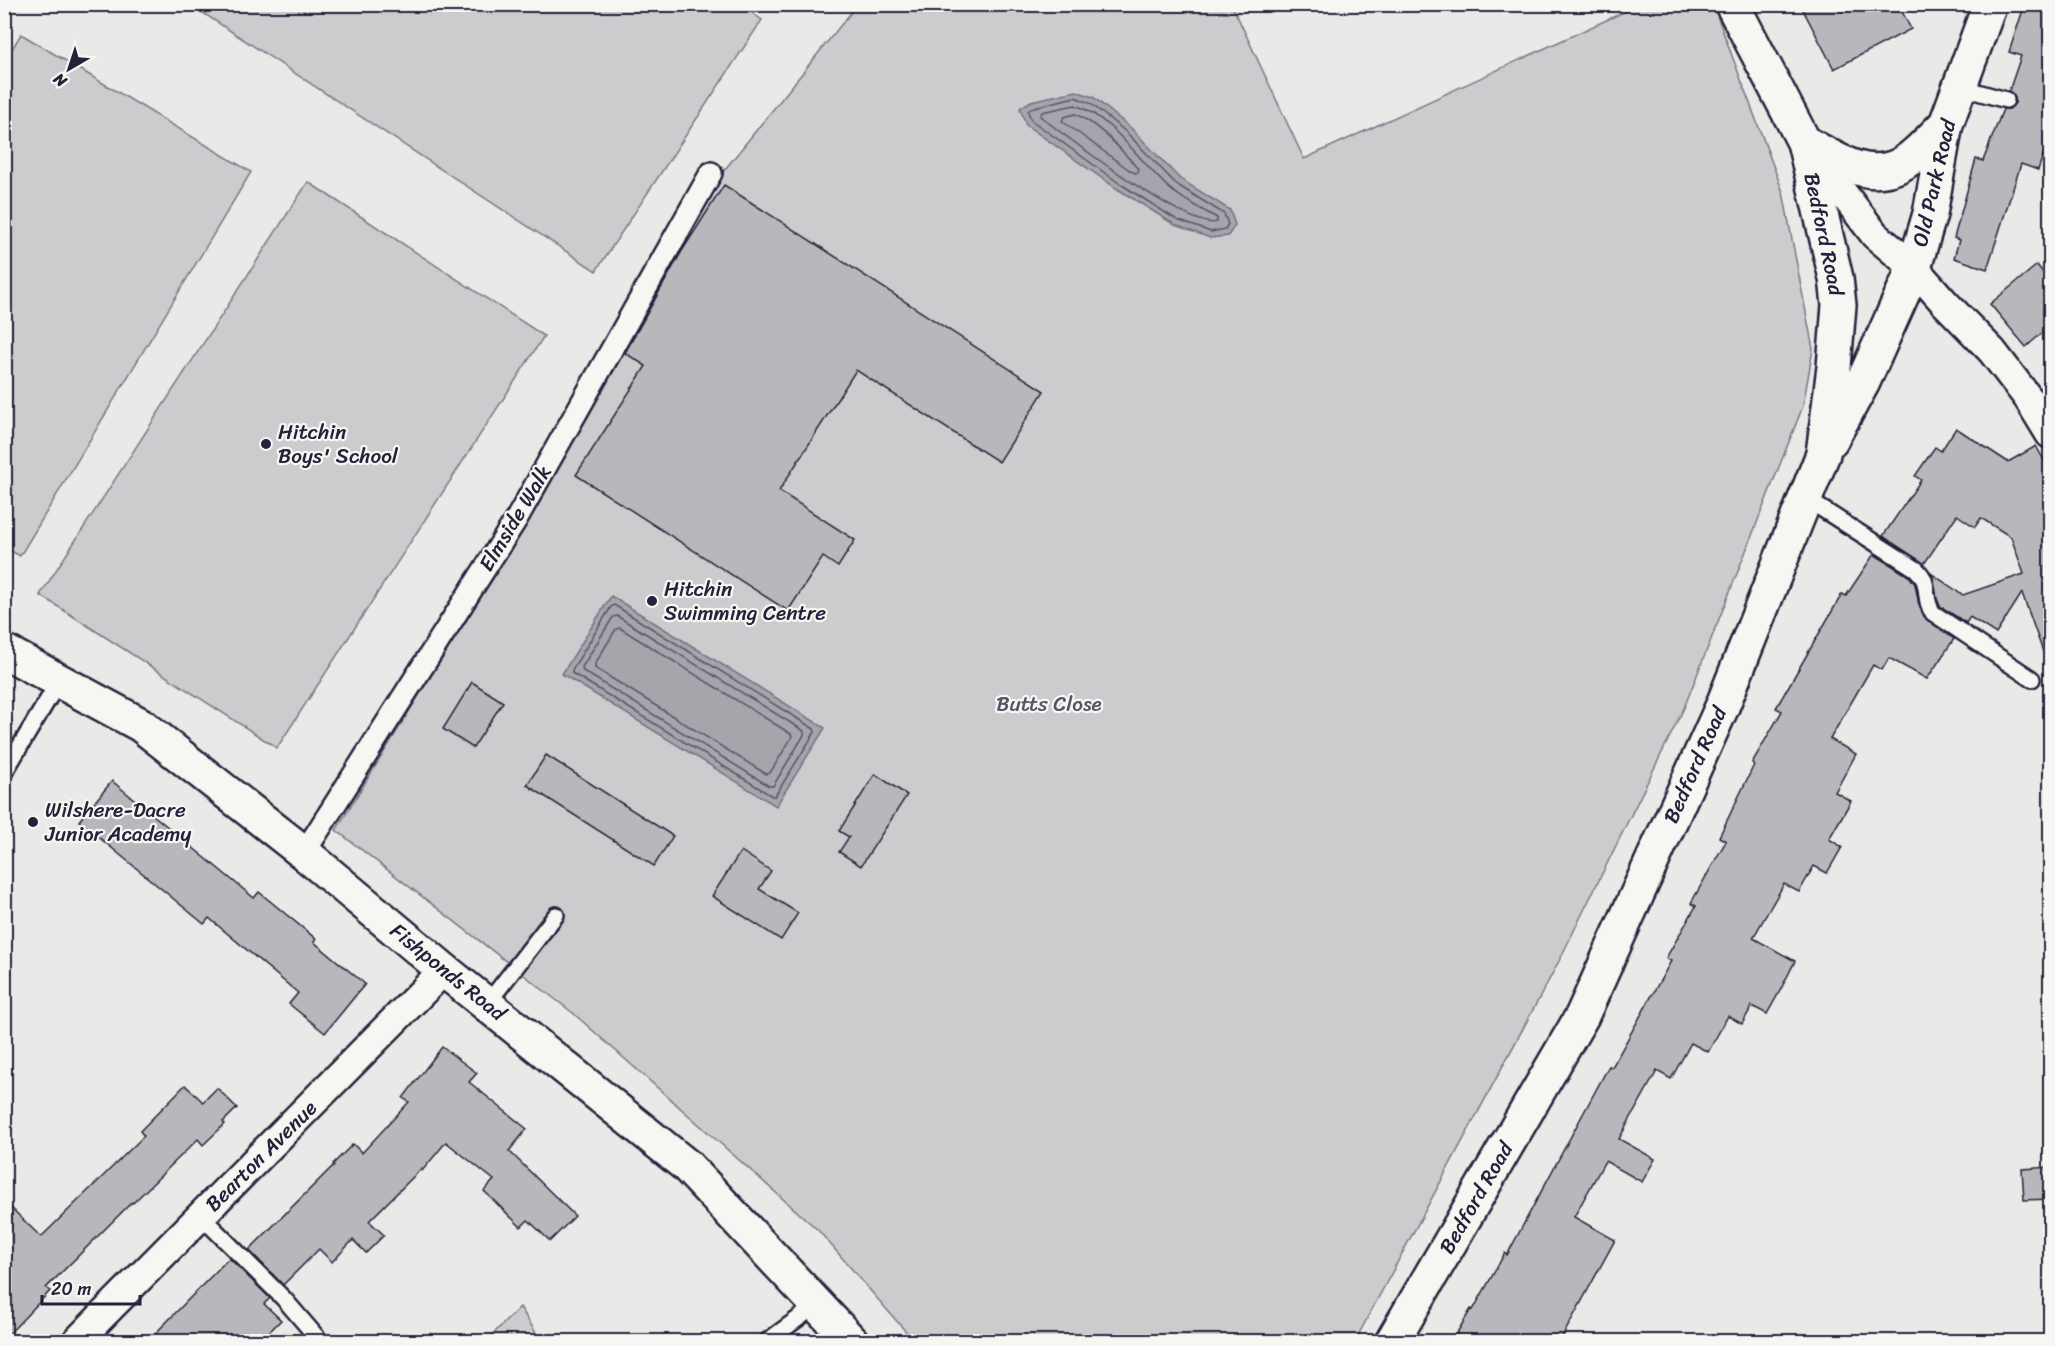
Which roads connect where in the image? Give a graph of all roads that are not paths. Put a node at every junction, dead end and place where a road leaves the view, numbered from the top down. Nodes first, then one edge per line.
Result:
1 (1732, 4) edge
2 (1990, 4) edge
3 (1960, 87) junction
4 (2006, 100) dead end
5 (1946, 124) junction
6 (1804, 142) junction
7 (711, 174) dead end
8 (1914, 268) junction
9 (2050, 434) edge
10 (1823, 454) junction
11 (1805, 498) junction
12 (4, 651) edge
13 (2032, 680) dead end
14 (59, 681) junction
15 (4, 773) edge
16 (304, 853) junction
17 (556, 915) dead end
18 (444, 970) junction
19 (487, 1004) junction
20 (201, 1216) junction
21 (818, 1304) junction
22 (76, 1341) edge
23 (321, 1341) edge
24 (766, 1341) edge
25 (852, 1341) edge
26 (1392, 1341) edge

1 - 6 main road, Bedford Road
2 - 3 main road, Old Park Road
3 - 4 lane
3 - 5 main road, Old Park Road
5 - 6 main road, Bedford Road
5 - 8 main road, Old Park Road
6 - 8 street, Bedford Road
6 - 10 main road, Bedford Road
7 - 16 street, Elmside Walk
8 - 9 street, Bedford Road
8 - 10 main road, Old Park Road
10 - 11 main road, Bedford Road
11 - 13 lane
11 - 26 main road, Bedford Road
12 - 14 main road, Fishponds Road
14 - 15 lane
14 - 16 main road, Fishponds Road
16 - 18 main road, Fishponds Road
17 - 19 lane
18 - 19 main road, Fishponds Road
18 - 20 street, Bearton Avenue
19 - 21 main road, Fishponds Road
20 - 22 street, Bearton Avenue
20 - 23 lane
21 - 24 lane
21 - 25 main road, Fishponds Road

